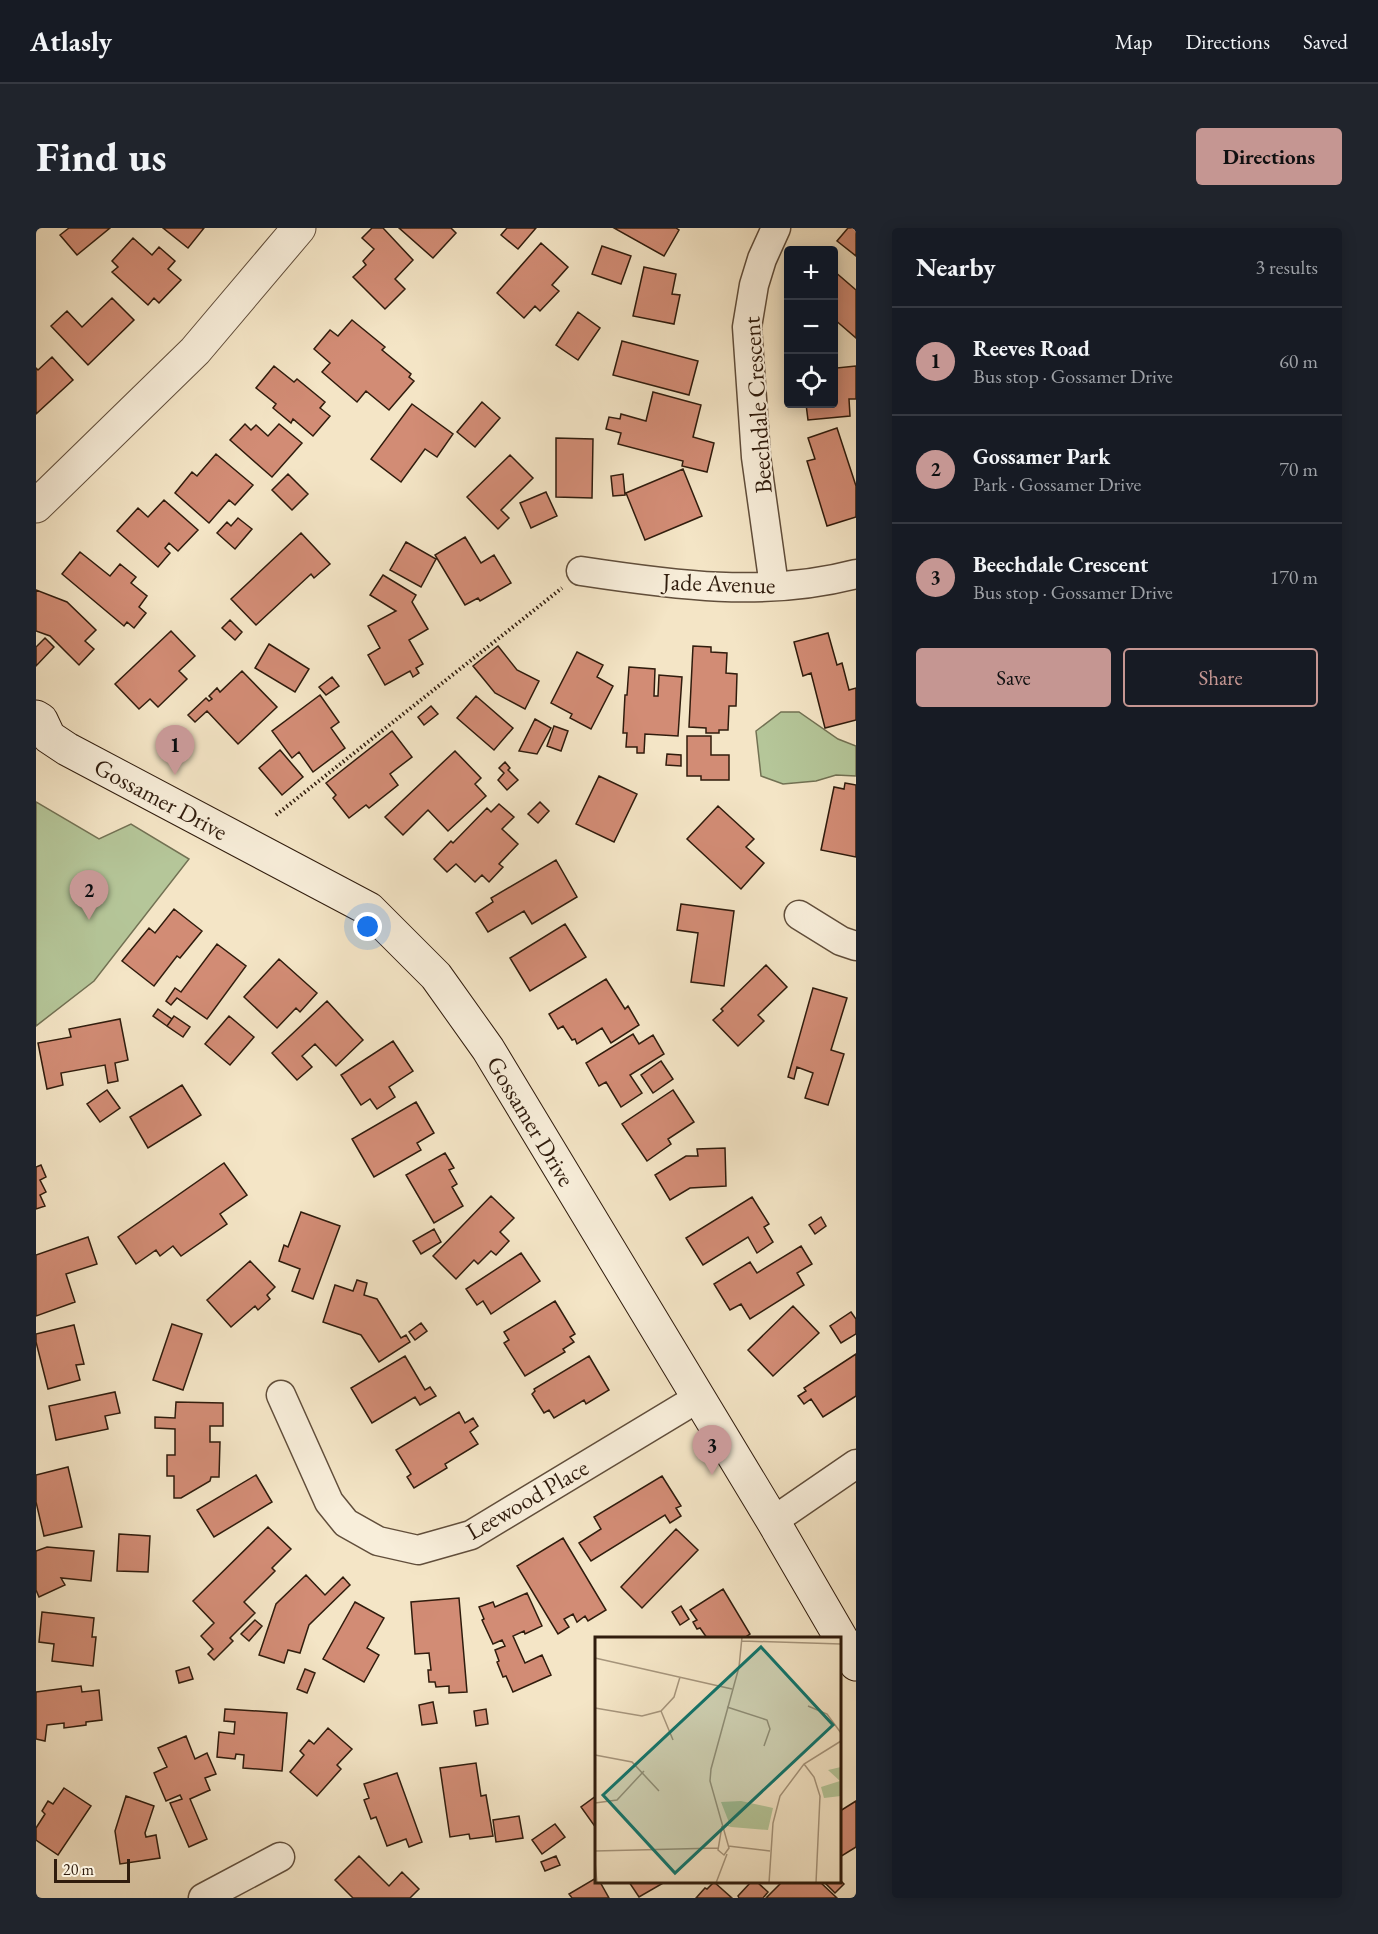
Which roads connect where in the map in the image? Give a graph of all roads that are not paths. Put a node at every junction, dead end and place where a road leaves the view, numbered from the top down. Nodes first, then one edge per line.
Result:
1 (299, 228) edge
2 (776, 228) edge
3 (36, 506) edge
4 (581, 571) road end
5 (856, 574) edge
6 (774, 586) junction
7 (40, 730) edge
8 (799, 915) dead end
9 (856, 946) edge
10 (281, 1395) dead end
11 (698, 1398) junction
12 (856, 1464) edge
13 (773, 1521) junction
14 (840, 1637) edge
15 (841, 1638) edge
16 (856, 1664) edge
17 (280, 1857) dead end
18 (203, 1898) edge

1 - 3 main road
2 - 6 street, Beechdale Crescent
4 - 6 street, Jade Avenue
5 - 6 street, Jade Avenue
7 - 11 main road, Gossamer Drive
8 - 9 street
10 - 11 street, Leewood Place
11 - 13 main road, Gossamer Drive
12 - 13 street
13 - 14 main road, Gossamer Drive
15 - 16 main road, Gossamer Drive
17 - 18 street

